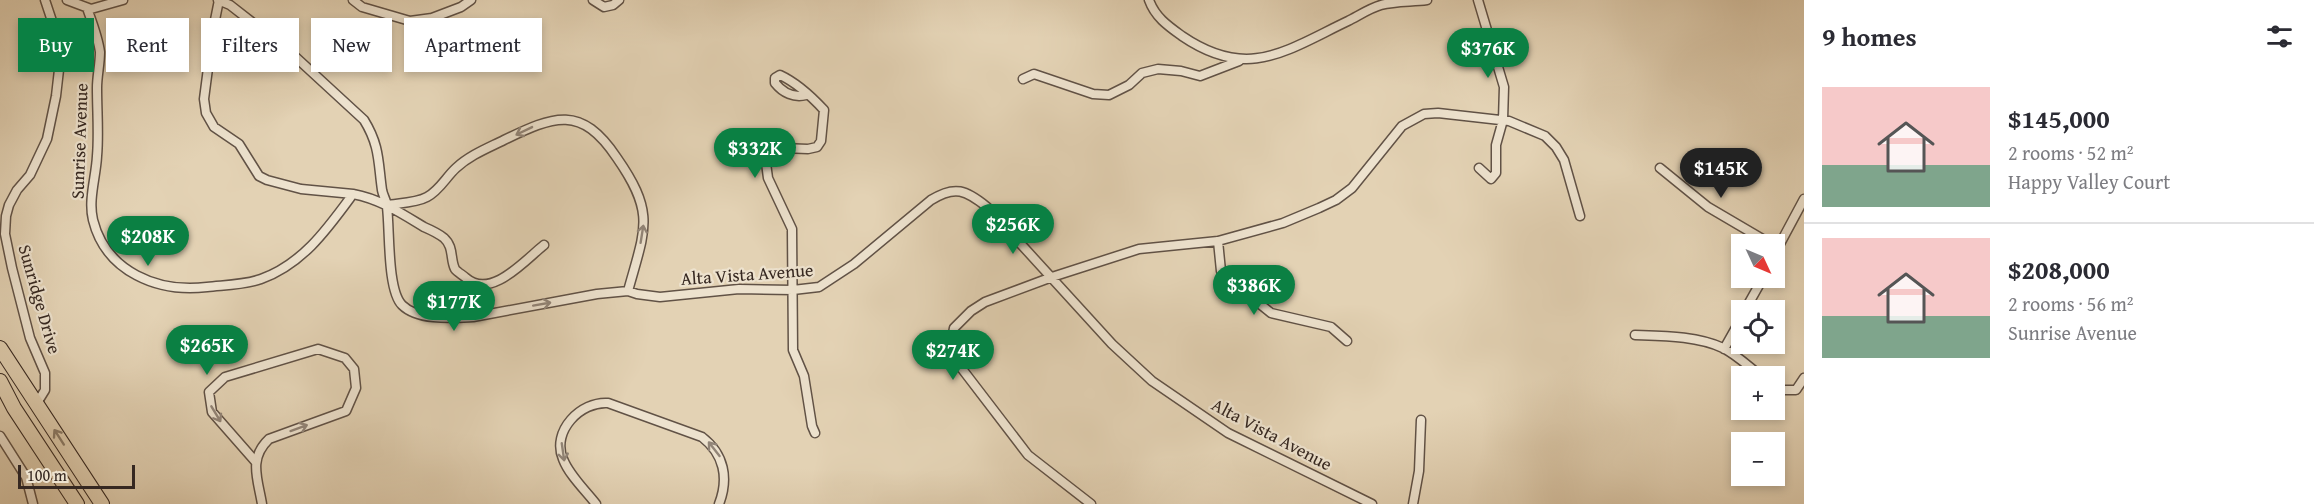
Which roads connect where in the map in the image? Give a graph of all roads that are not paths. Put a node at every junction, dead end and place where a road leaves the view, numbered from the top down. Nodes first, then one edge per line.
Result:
1 (45, 0) edge
2 (68, 0) edge
3 (123, 0) edge
4 (218, 0) edge
5 (353, 0) edge
6 (471, 0) edge
7 (593, 0) edge
8 (620, 0) edge
9 (1149, 0) edge
10 (1427, 0) edge
11 (1478, 0) edge
12 (87, 8) junction
13 (1243, 59) junction
14 (1023, 79) dead end
15 (806, 94) dead end
16 (1503, 120) junction
17 (1479, 168) dead end
18 (1660, 168) dead end
19 (353, 194) junction
20 (1804, 200) edge
21 (387, 205) junction
22 (1580, 216) dead end
23 (1751, 234) edge
24 (1784, 234) edge
25 (1218, 241) junction
26 (544, 245) dead end
27 (1052, 277) junction
28 (793, 290) junction
29 (628, 291) junction
30 (1635, 335) dead end
31 (1731, 337) edge
32 (1347, 341) dead end
33 (0, 348) edge
34 (1724, 349) junction
35 (1747, 366) edge
36 (1804, 378) edge
37 (0, 381) edge
38 (1785, 390) edge
39 (37, 403) junction
40 (1420, 420) dead end
41 (815, 432) dead end
42 (0, 436) edge
43 (255, 461) junction
44 (33, 504) edge
45 (77, 504) edge
46 (102, 504) edge
47 (262, 504) edge
48 (596, 504) edge
49 (719, 504) edge
50 (1091, 504) edge
51 (1372, 504) edge
52 (1413, 504) edge

1 - 39 street, Sunridge Drive
2 - 12 street
3 - 12 street
4 - 19 street
4 - 21 street, Alta Vista Avenue
5 - 6 street
7 - 8 street
9 - 13 street
10 - 13 street
11 - 16 street
12 - 19 street, Sunrise Avenue
13 - 14 street
15 - 28 street
16 - 17 street
16 - 22 street
16 - 25 street
18 - 23 street
19 - 21 street
20 - 24 street
21 - 26 street
21 -> 29 street, Alta Vista Avenue
29 -> 21 street
25 - 27 street
25 - 32 street
27 - 28 street, Alta Vista Avenue
27 - 50 street
27 - 51 street, Alta Vista Avenue
28 - 29 street, Alta Vista Avenue
28 - 41 street
30 - 34 street
31 - 34 street
33 - 39 main road
34 - 35 street
36 - 38 street
37 - 45 main road
46 -> 39 main road
40 - 52 street
42 - 44 street
43 -> 43 street
43 - 47 street
49 -> 48 street

